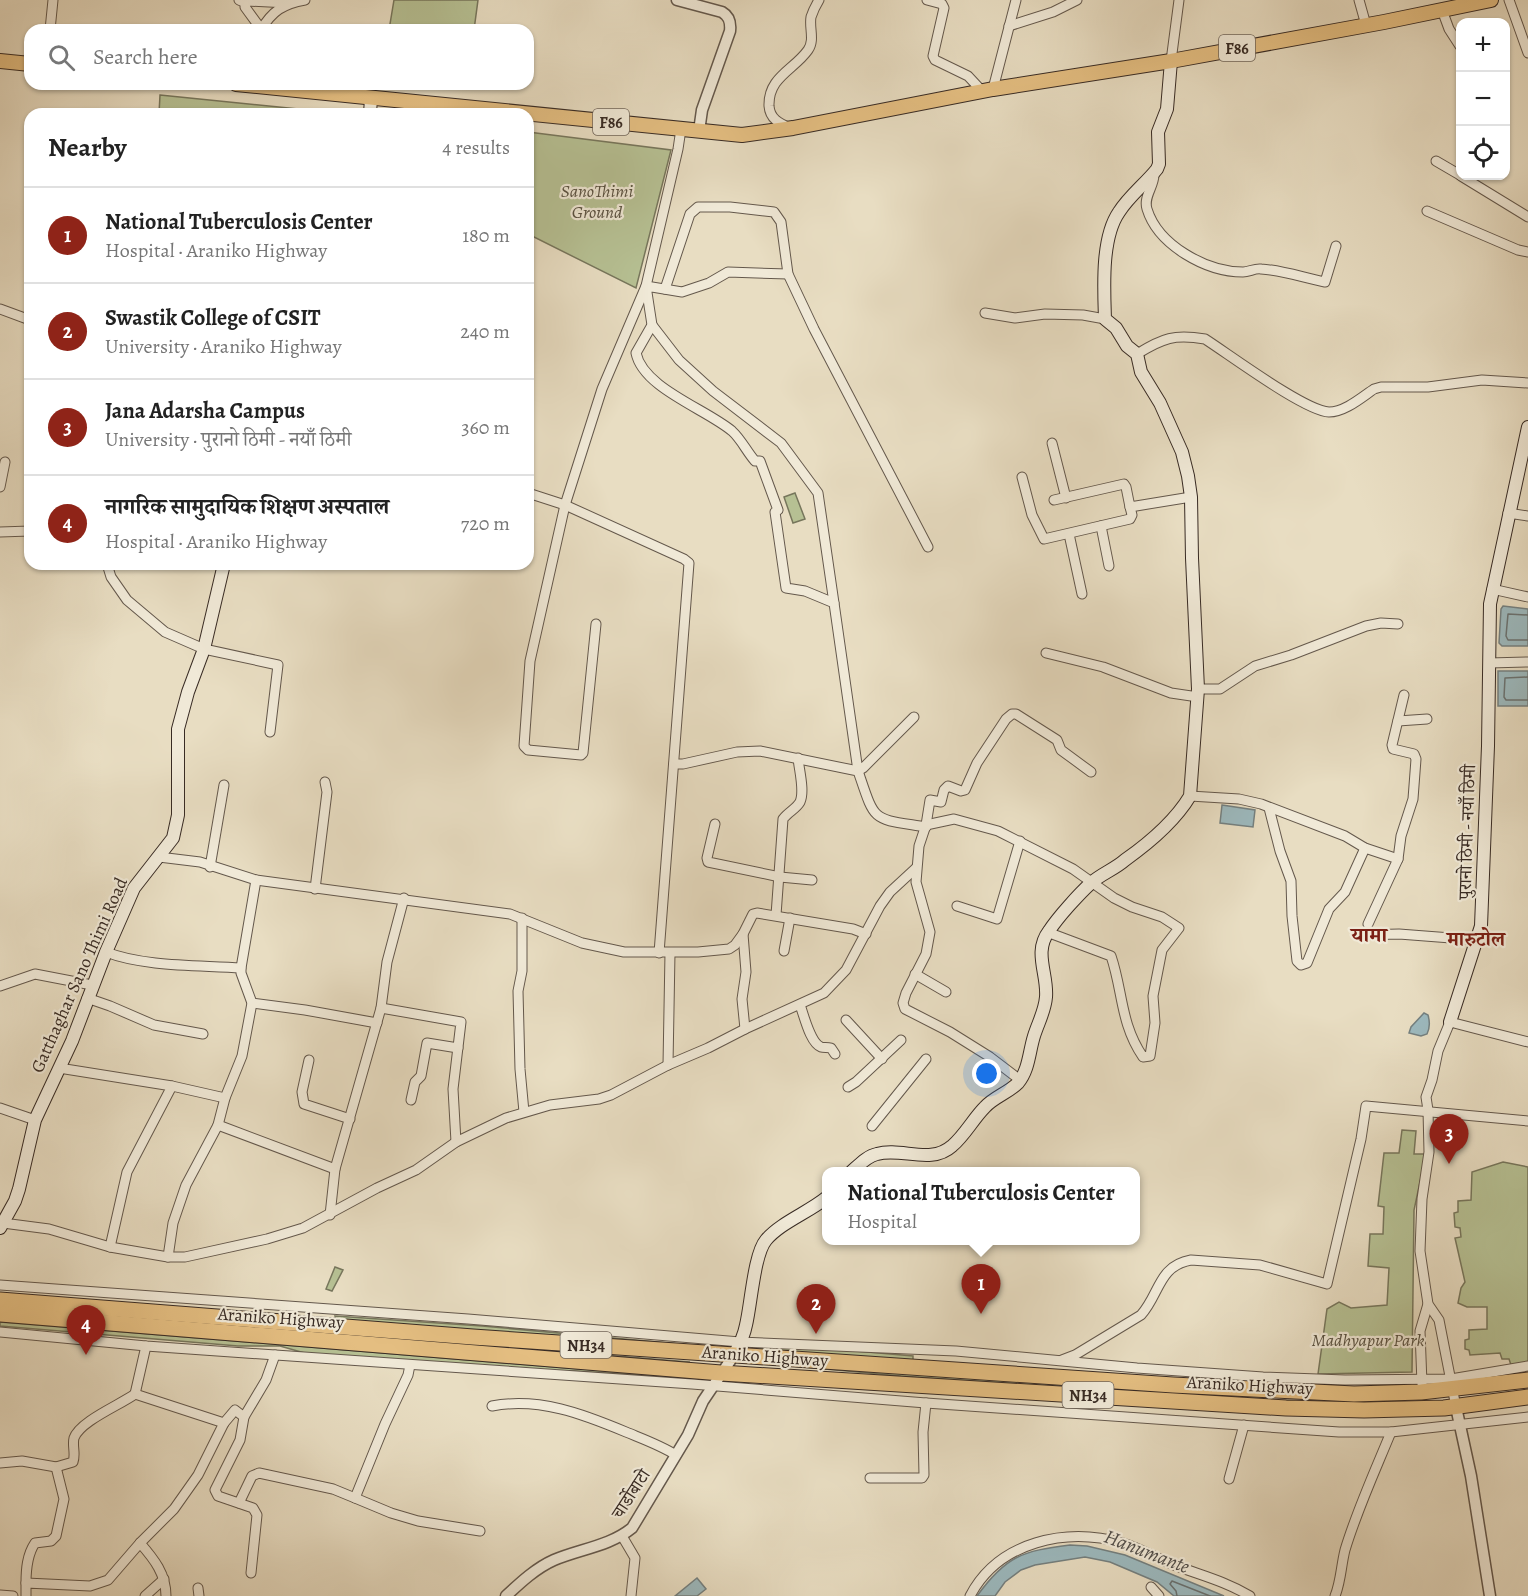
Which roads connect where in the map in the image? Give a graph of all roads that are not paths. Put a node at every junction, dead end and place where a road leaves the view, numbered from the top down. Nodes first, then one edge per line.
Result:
1 (53, 0) edge
2 (305, 0) edge
3 (677, 0) edge
4 (819, 0) edge
5 (927, 0) edge
6 (1016, 0) edge
7 (1077, 0) edge
8 (1179, 0) edge
9 (1359, 0) edge
10 (1491, 0) edge
11 (1509, 0) edge
12 (242, 2) edge
13 (288, 3) junction
14 (1442, 10) junction
15 (51, 24) edge
16 (257, 24) edge
17 (265, 24) edge
18 (1366, 25) junction
19 (1009, 26) junction
20 (1456, 39) edge
21 (1528, 53) edge
22 (1171, 60) junction
23 (0, 62) edge
24 (24, 64) edge
25 (299, 90) edge
26 (987, 90) junction
27 (371, 98) junction
28 (370, 108) edge
29 (471, 108) edge
30 (534, 114) edge
31 (771, 115) junction
32 (793, 128) junction
33 (681, 129) junction
34 (699, 131) junction
35 (758, 134) junction
36 (1436, 160) dead end
37 (1456, 172) edge
38 (1154, 173) junction
39 (1469, 180) edge
40 (1427, 211) dead end
41 (1528, 217) edge
42 (1336, 246) dead end
43 (1528, 252) edge
44 (788, 274) junction
45 (646, 286) junction
46 (665, 289) junction
47 (0, 309) edge
48 (985, 313) dead end
49 (24, 318) edge
50 (1105, 319) junction
51 (652, 325) junction
52 (1137, 354) junction
53 (1528, 383) edge
54 (1528, 427) edge
55 (1052, 443) dead end
56 (4, 462) dead end
57 (1022, 477) dead end
58 (0, 488) edge
59 (534, 495) edge
60 (1191, 497) junction
61 (1066, 498) junction
62 (1054, 500) dead end
63 (565, 505) junction
64 (1130, 507) junction
65 (1508, 513) junction
66 (1528, 516) edge
67 (1101, 526) junction
68 (24, 531) edge
69 (0, 532) edge
70 (1069, 534) junction
71 (928, 547) dead end
72 (1109, 566) dead end
73 (109, 570) edge
74 (223, 570) edge
75 (1492, 589) junction
76 (1082, 594) dead end
77 (1528, 597) edge
78 (834, 603) junction
79 (596, 624) dead end
80 (1398, 624) dead end
81 (204, 650) junction
82 (1046, 652) dead end
83 (1528, 662) edge
84 (1489, 663) junction
85 (1198, 693) junction
86 (1404, 695) dead end
87 (914, 717) dead end
88 (1428, 719) dead end
89 (1398, 721) junction
90 (270, 732) dead end
91 (798, 758) junction
92 (674, 764) junction
93 (858, 771) junction
94 (1091, 772) dead end
95 (325, 782) dead end
96 (224, 785) dead end
97 (1190, 796) junction
98 (1269, 808) junction
99 (715, 824) dead end
100 (926, 826) junction
101 (1020, 841) junction
102 (1365, 848) junction
103 (159, 856) junction
104 (1398, 859) junction
105 (210, 867) junction
106 (916, 868) junction
107 (780, 877) junction
108 (256, 880) junction
109 (812, 880) dead end
110 (1091, 883) junction
111 (315, 889) junction
112 (404, 898) junction
113 (957, 906) dead end
114 (776, 915) junction
115 (522, 918) junction
116 (790, 918) junction
117 (1368, 924) dead end
118 (1047, 932) junction
119 (743, 934) junction
120 (866, 934) junction
121 (1362, 935) dead end
122 (1477, 940) junction
123 (784, 951) dead end
124 (106, 952) junction
125 (659, 953) junction
126 (670, 953) junction
127 (241, 968) junction
128 (915, 974) junction
129 (92, 985) junction
130 (0, 986) edge
131 (946, 992) dead end
132 (87, 998) junction
133 (252, 1004) junction
134 (800, 1005) junction
135 (381, 1008) junction
136 (846, 1020) dead end
137 (1450, 1022) junction
138 (377, 1023) junction
139 (745, 1029) junction
140 (203, 1034) dead end
141 (901, 1040) dead end
142 (1528, 1042) edge
143 (458, 1048) junction
144 (835, 1054) dead end
145 (882, 1059) junction
146 (926, 1059) dead end
147 (309, 1060) dead end
148 (668, 1065) junction
149 (59, 1068) junction
150 (1020, 1080) junction
151 (172, 1086) junction
152 (848, 1087) dead end
153 (225, 1098) junction
154 (411, 1100) dead end
155 (0, 1108) edge
156 (524, 1112) junction
157 (1428, 1112) junction
158 (350, 1119) junction
159 (35, 1120) junction
160 (1528, 1121) edge
161 (219, 1125) junction
162 (872, 1126) dead end
163 (456, 1142) junction
164 (857, 1167) edge
165 (335, 1169) junction
166 (822, 1201) edge
167 (330, 1215) junction
168 (2, 1226) edge
169 (110, 1247) junction
170 (168, 1257) junction
171 (0, 1285) edge
172 (0, 1300) edge
173 (1428, 1304) junction
174 (0, 1314) edge
175 (0, 1332) edge
176 (147, 1346) junction
177 (737, 1349) junction
178 (275, 1355) junction
179 (1060, 1360) junction
180 (410, 1365) junction
181 (1528, 1366) edge
182 (717, 1379) junction
183 (1528, 1380) edge
184 (1452, 1384) junction
185 (1422, 1386) junction
186 (135, 1394) junction
187 (1528, 1397) edge
188 (926, 1403) junction
189 (492, 1406) dead end
190 (1456, 1407) junction
191 (244, 1417) junction
192 (1528, 1417) edge
193 (224, 1423) junction
194 (1459, 1424) junction
195 (1244, 1425) junction
196 (1391, 1432) junction
197 (676, 1455) junction
198 (0, 1463) edge
199 (56, 1467) junction
200 (870, 1478) dead end
201 (1228, 1479) dead end
202 (355, 1498) junction
203 (238, 1503) junction
204 (480, 1532) dead end
205 (622, 1536) junction
206 (140, 1543) junction
207 (251, 1573) dead end
208 (164, 1579) junction
209 (26, 1583) junction
210 (1151, 1587) dead end
211 (0, 1595) edge
212 (13, 1596) edge
213 (26, 1596) edge
214 (145, 1596) edge
215 (166, 1596) edge
216 (506, 1596) edge
217 (631, 1596) edge
218 (970, 1596) edge
219 (1159, 1596) edge
220 (1250, 1596) edge
221 (1335, 1596) edge
222 (1490, 1596) edge

1 - 15 street
2 - 13 street
3 - 34 street
4 - 31 street
5 - 26 street
6 - 19 street
7 - 19 street
8 - 22 street
9 - 18 street
10 - 14 main road, F86
11 - 21 street
12 - 13 street
12 - 16 street
13 - 17 street
14 - 18 main road, F86
14 - 20 street
18 - 22 main road, F86
19 - 26 street
22 - 26 main road, F86
22 - 38 main road
23 - 24 main road
25 - 27 main road, F86
26 - 32 main road, F86
27 - 28 main road
27 - 29 main road, F86
30 - 33 main road, F86
31 - 32 street
31 - 35 street
32 - 35 main road, F86
33 - 34 main road, F86
33 - 45 street
34 - 35 main road, F86
36 - 37 street
38 - 42 street
38 - 50 main road
39 - 41 street
40 - 43 street
44 - 46 street
44 - 46 street
44 - 71 street
45 - 46 street
45 - 51 street
45 - 63 street
47 - 49 street
48 - 50 street
50 - 52 main road
51 - 78 street
51 - 78 street
52 - 53 street
52 - 60 main road
54 - 65 main road, पुरानो ठिमी - नयाँ ठिमी
55 - 61 street
56 - 58 street
57 - 70 street
59 - 63 street
60 - 64 street
60 - 85 main road
61 - 62 street
61 - 64 street
63 - 79 street
63 - 92 street
64 - 67 street
65 - 66 street
65 - 75 main road, पुरानो ठिमी - नयाँ ठिमी
67 - 70 street
67 - 72 street
68 - 69 street
70 - 76 street
73 - 81 street
74 - 81 main road, Gatthaghar Sano Thimi Road
75 - 77 street
75 - 84 main road, पुरानो ठिमी - नयाँ ठिमी
78 - 93 street
80 - 85 street
81 - 90 street
81 - 103 main road, Gatthaghar Sano Thimi Road
82 - 85 street
83 - 84 street
84 - 122 main road, पुरानो ठिमी - नयाँ ठिमी
85 - 97 main road
86 - 89 street
87 - 93 street
88 - 89 street
89 - 104 street
91 - 92 street
91 - 93 street
91 - 107 street
92 - 125 street
93 - 100 street
94 - 100 street
95 - 111 street
96 - 105 street
97 - 98 street
97 - 110 main road
98 - 102 street
98 - 102 street
99 - 107 street
100 - 101 street
100 - 106 street
101 - 110 street
101 - 113 street
102 - 104 street
103 - 105 street
103 - 124 main road, Gatthaghar Sano Thimi Road
104 - 117 street
105 - 108 street
106 - 120 street
106 - 128 street
107 - 109 street
107 - 114 street
108 - 111 street
108 - 127 street
110 - 118 main road
110 - 118 street
111 - 112 street
112 - 115 street
112 - 135 street
114 - 116 street
114 - 119 street
115 - 125 street
115 - 156 street
116 - 120 street
116 - 123 street
118 - 150 main road
119 - 126 street
119 - 139 street
120 - 134 street
121 - 122 street
122 - 137 main road, पुरानो ठिमी - नयाँ ठिमी
124 - 127 street
124 - 129 main road, Gatthaghar Sano Thimi Road
125 - 126 street
126 - 148 street
127 - 133 street
128 - 131 street
128 - 150 street
129 - 130 street
129 - 132 main road, Gatthaghar Sano Thimi Road
132 - 140 street
132 - 149 main road, Gatthaghar Sano Thimi Road
133 - 138 street
133 - 153 street
134 - 139 street
134 - 144 street
135 - 138 street
135 - 143 street
136 - 145 street
137 - 142 street
137 - 157 street, पुरानो ठिमी - नयाँ ठिमी
138 - 158 street
139 - 148 street
141 - 145 street
143 - 154 street
143 - 163 street
145 - 152 street
146 - 162 street
147 - 158 street
148 - 156 street
149 - 151 street
149 - 159 main road, Gatthaghar Sano Thimi Road
150 - 164 main road
151 - 153 street
151 - 169 street
153 - 161 street
155 - 159 street
156 - 163 street
157 - 160 street
157 - 173 street, पुरानो ठिमी - नयाँ ठिमी
157 - 179 street
158 - 165 street
159 - 168 main road, Gatthaghar Sano Thimi Road
161 - 165 street
161 - 170 street
163 - 167 street
165 - 167 street
166 - 177 main road
167 - 170 street
168 - 169 street
169 - 170 street
171 - 177 street
172 - 177 highway, Araniko Highway / NH34
173 - 184 street, पुरानो ठिमी - नयाँ ठिमी
173 - 185 street, पुरानो ठिमी - नयाँ ठिमी
174 - 182 highway, Araniko Highway / NH34
175 - 176 street
176 - 178 street
176 - 186 street
177 - 179 street
177 - 182 street, चार्डोबाटो
177 - 185 highway, Araniko Highway / NH34
178 - 180 street
178 - 191 street
179 - 185 street
180 - 182 street
180 - 202 street
181 - 184 street
182 - 188 street
182 - 190 highway, Araniko Highway / NH34
182 - 197 street, चार्डोबाटो
183 - 184 highway, Araniko Highway / NH34
184 - 185 highway, Araniko Highway / NH34
184 - 190 street, पुरानो ठिमी - नयाँ ठिमी
186 - 193 street
186 - 199 street
187 - 190 highway, Araniko Highway / NH34
188 - 195 street
188 - 200 street
189 - 197 street
190 - 194 street
191 - 193 street
191 - 203 street
192 - 194 street
193 - 206 street
194 - 196 street
194 - 222 street
195 - 196 street
195 - 201 street
196 - 221 street
197 - 205 street, चार्डोबाटो
198 - 199 street
199 - 209 street
202 - 203 street
202 - 204 street
203 - 207 street
205 - 216 street, चार्डोबाटो
205 - 217 street
206 - 208 street
206 - 209 street
208 - 214 street
208 - 215 street
209 - 213 street
210 - 219 street
211 - 212 street
218 - 220 street

